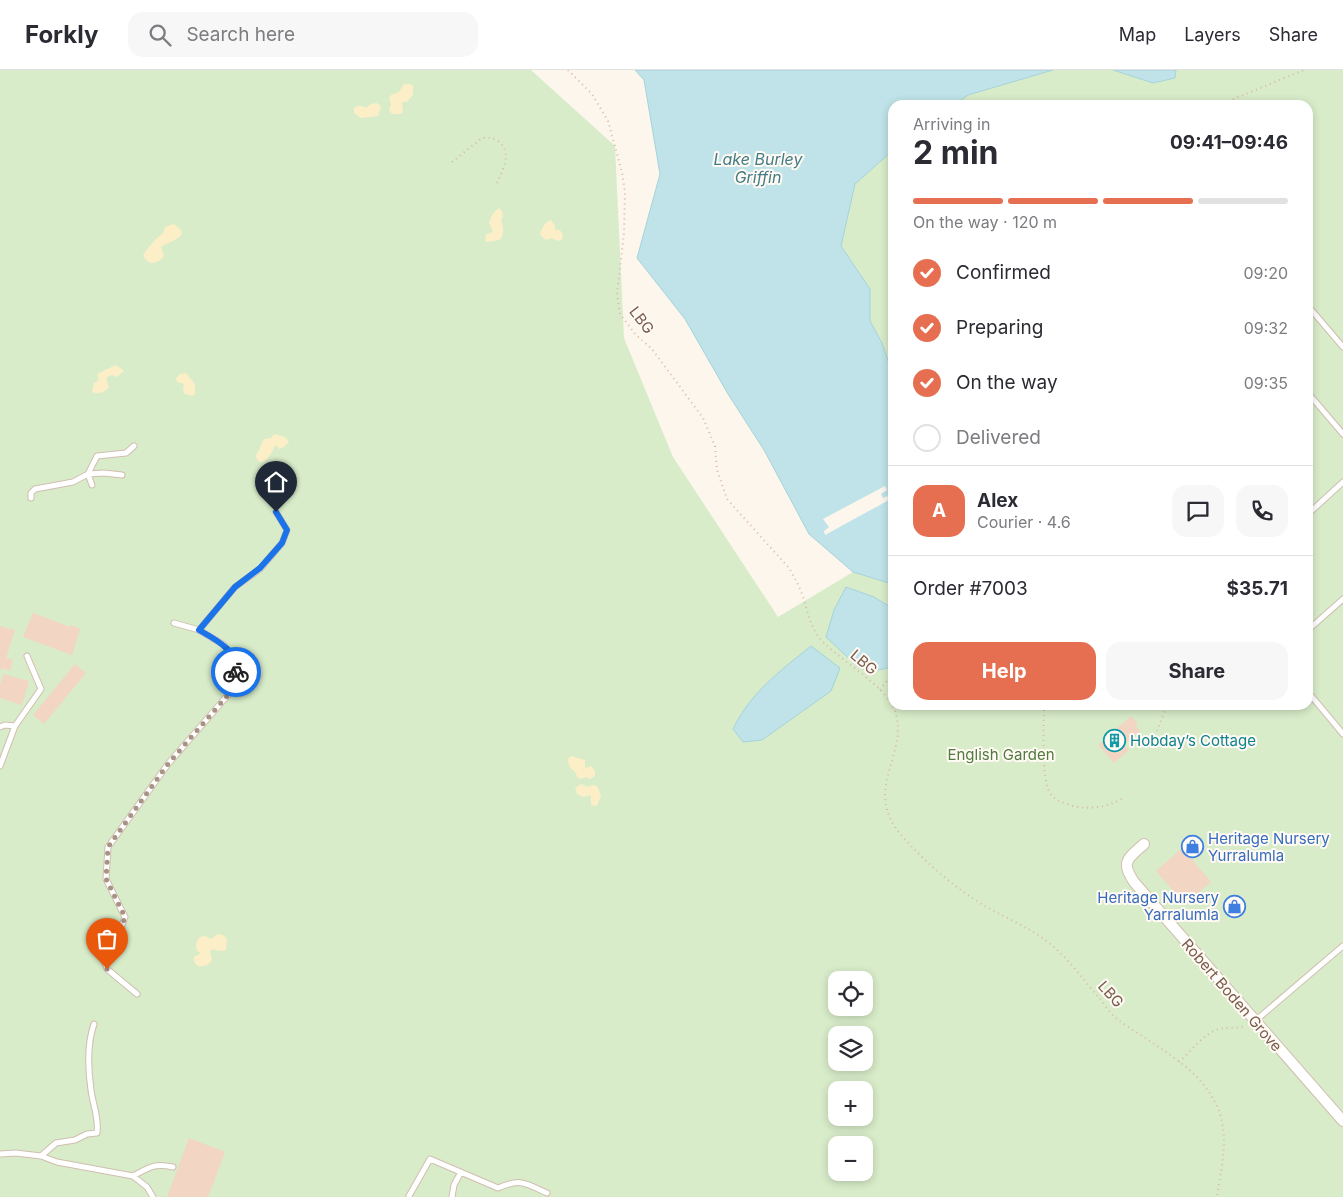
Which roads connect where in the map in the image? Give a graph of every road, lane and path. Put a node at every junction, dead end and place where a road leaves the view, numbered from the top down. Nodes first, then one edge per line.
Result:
1 (568, 70) edge
2 (1304, 70) edge
3 (1231, 100) edge
4 (452, 162) dead end
5 (497, 183) dead end
6 (1313, 312) edge
7 (1343, 347) edge
8 (1313, 400) edge
9 (1343, 434) edge
10 (134, 446) dead end
11 (88, 474) junction
12 (122, 475) dead end
13 (1343, 482) edge
14 (92, 485) dead end
15 (32, 498) dead end
16 (1313, 509) edge
17 (276, 512) dead end
18 (1343, 599) edge
19 (174, 623) dead end
20 (1313, 626) edge
21 (199, 630) junction
22 (27, 656) dead end
23 (888, 679) edge
24 (880, 690) junction
25 (1313, 698) edge
26 (888, 700) edge
27 (894, 710) edge
28 (1044, 710) edge
29 (1165, 710) edge
30 (0, 726) edge
31 (15, 726) junction
32 (1157, 731) dead end
33 (1343, 734) edge
34 (0, 766) edge
35 (1122, 799) dead end
36 (1144, 844) dead end
37 (1343, 946) edge
38 (137, 994) dead end
39 (1255, 1021) junction
40 (94, 1024) dead end
41 (1180, 1062) junction
42 (1343, 1121) edge
43 (0, 1154) edge
44 (42, 1156) junction
45 (173, 1167) dead end
46 (461, 1172) junction
47 (134, 1176) junction
48 (547, 1193) dead end
49 (409, 1196) edge
50 (153, 1197) edge
51 (452, 1197) edge
52 (1217, 1197) edge

1 - 24 path, LBG
2 - 3 path
4 - 5 path
6 - 7 lane
8 - 9 lane
10 - 11 lane
11 - 12 lane
11 - 14 lane
11 - 15 lane
13 - 16 lane
17 - 21 lane
18 - 20 lane
19 - 21 lane
21 - 38 lane
22 - 31 lane
23 - 24 path
24 - 26 path, LBG
25 - 33 lane
27 - 41 path, LBG
28 - 35 path
29 - 32 path
30 - 31 lane
31 - 34 lane
36 - 39 street, Robert Boden Grove
37 - 39 lane
39 - 41 path
39 - 42 street, Robert Boden Grove
40 - 44 lane
41 - 52 path, LBG
43 - 44 lane
44 - 47 lane
45 - 47 lane
46 - 48 lane
46 - 49 lane
46 - 51 lane
47 - 50 lane

